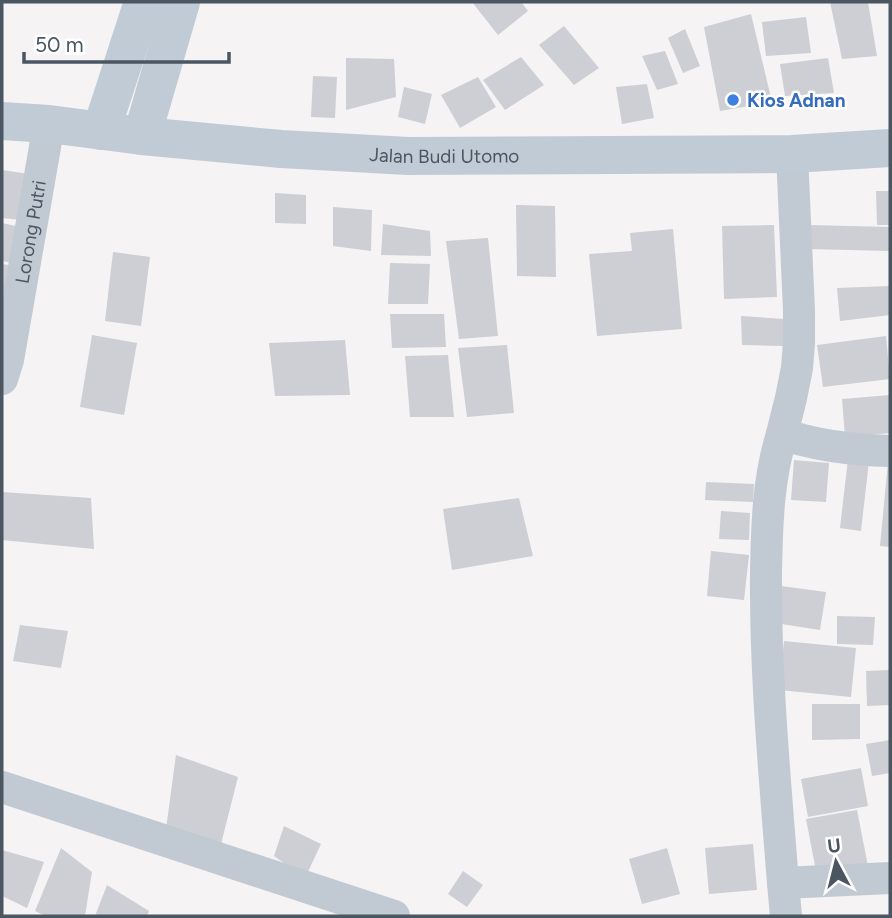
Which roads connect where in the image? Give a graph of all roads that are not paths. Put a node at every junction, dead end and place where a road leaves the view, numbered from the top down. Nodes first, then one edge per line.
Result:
1 (143, 2) edge
2 (181, 2) edge
3 (2, 121) edge
4 (49, 124) junction
5 (101, 131) junction
6 (142, 136) junction
7 (890, 148) edge
8 (792, 154) junction
9 (2, 379) edge
10 (782, 434) junction
11 (890, 451) edge
12 (2, 788) edge
13 (890, 878) edge
14 (779, 907) edge
15 (394, 916) edge

1 - 5 main road
2 - 6 main road
3 - 4 main road, Jalan Budi Utomo
4 - 5 main road, Jalan Budi Utomo
4 - 9 street, Lorong Putri
5 - 6 main road, Jalan Budi Utomo
6 - 8 main road, Jalan Budi Utomo
7 - 8 main road, Jalan Budi Utomo
8 - 10 street
10 - 11 street
10 - 14 street
12 - 15 street
13 - 14 street

